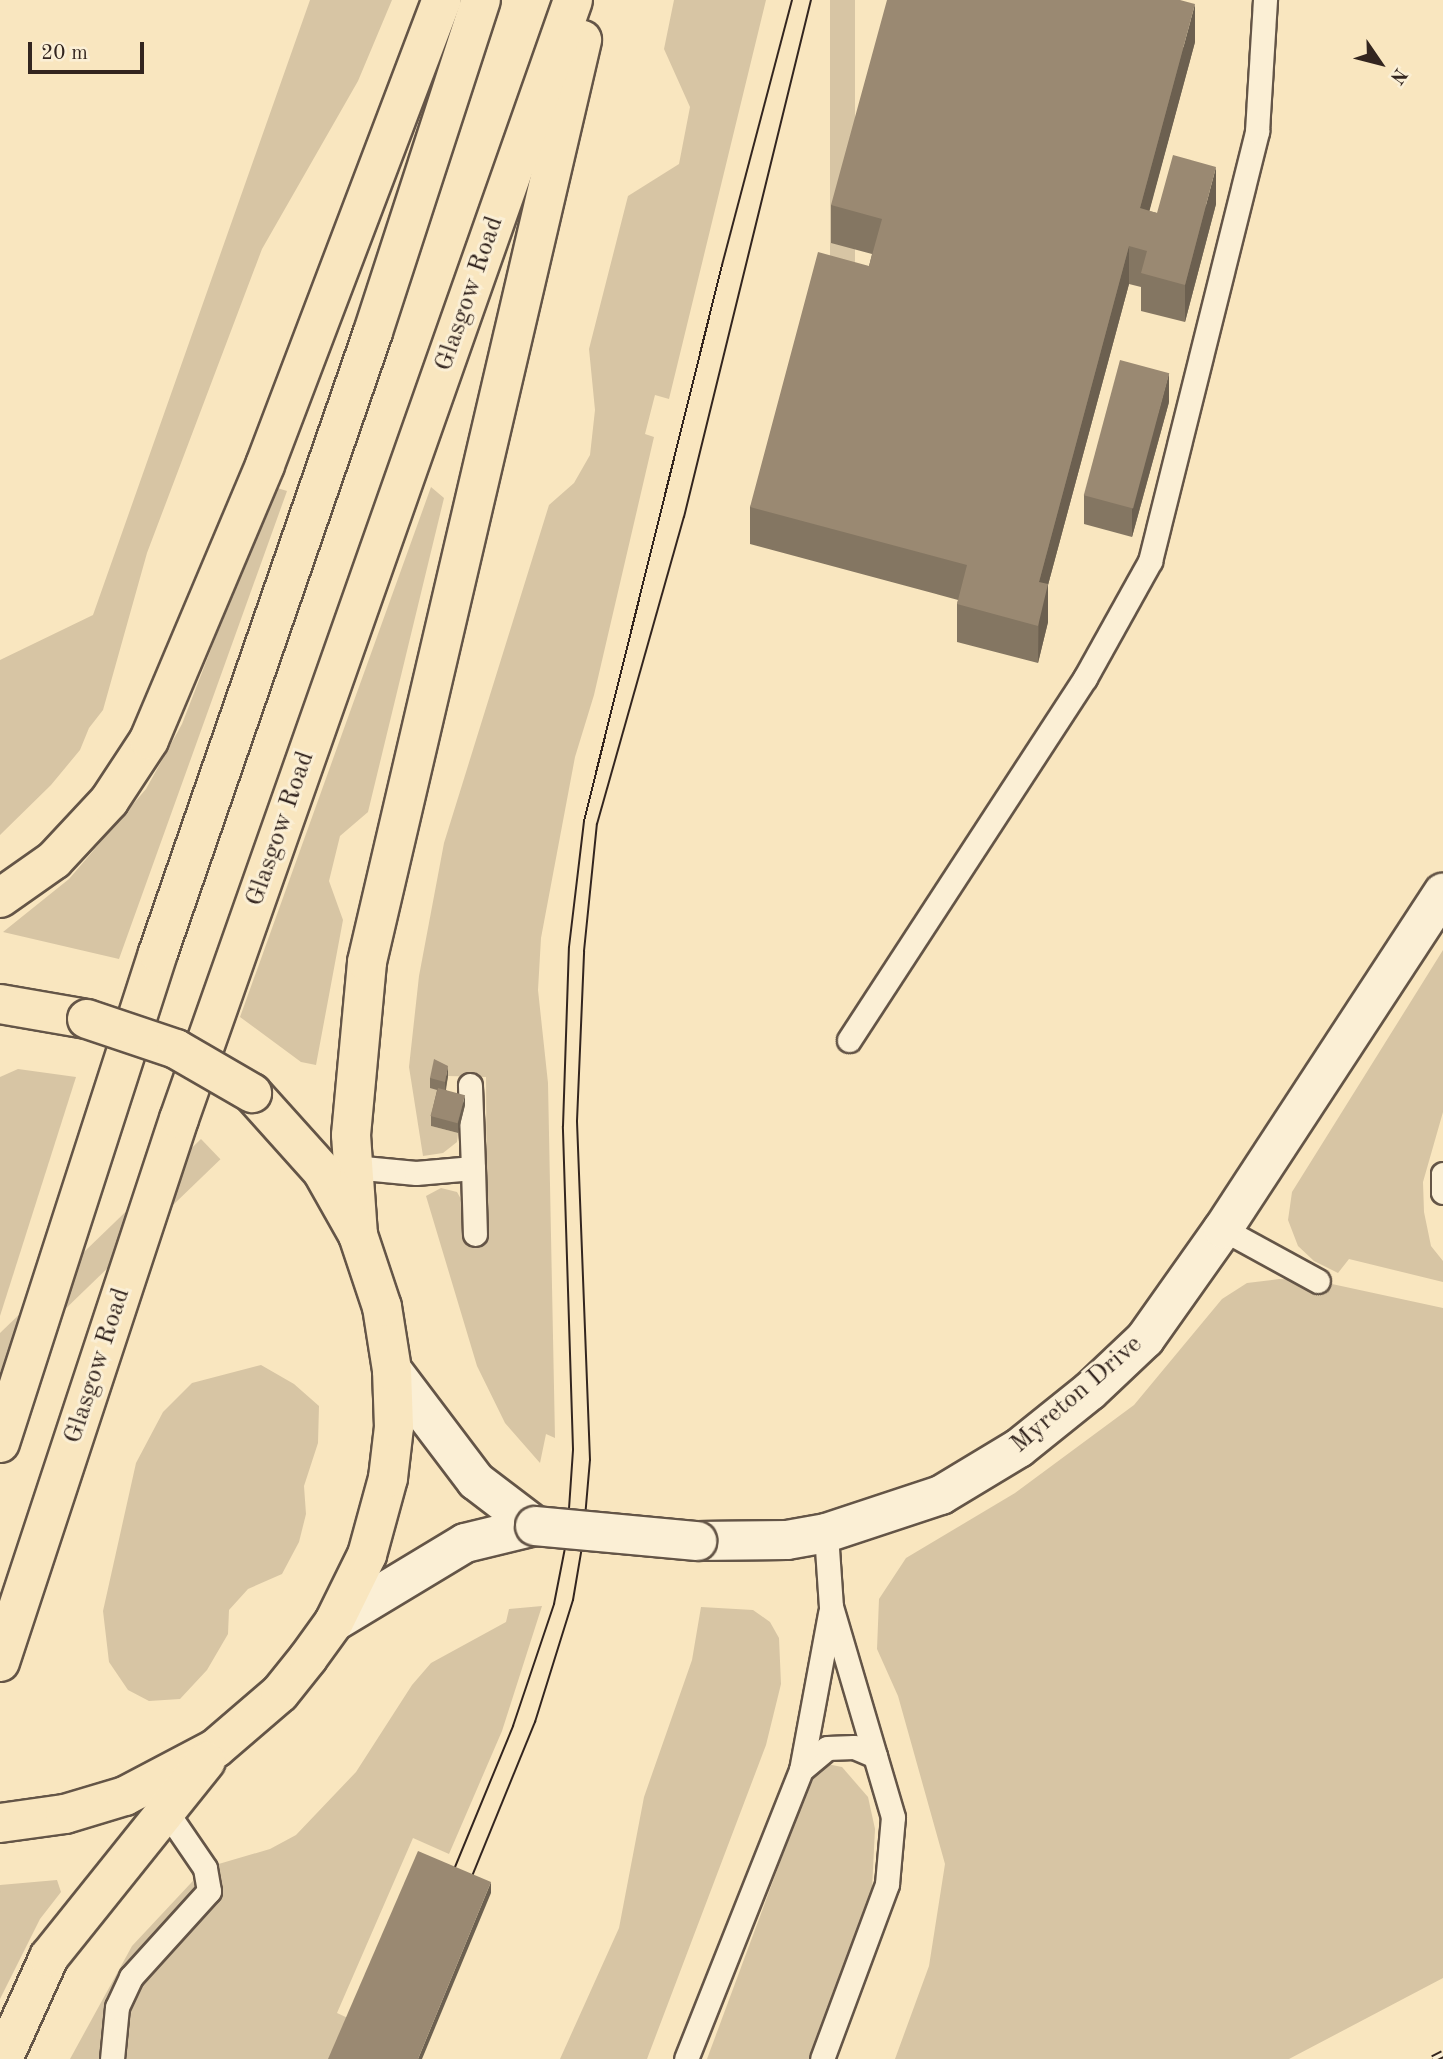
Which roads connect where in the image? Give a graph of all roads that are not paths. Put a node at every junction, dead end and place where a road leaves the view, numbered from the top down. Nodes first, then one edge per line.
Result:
1 (442, 0) edge
2 (481, 0) edge
3 (573, 0) edge
4 (591, 0) edge
5 (1265, 0) edge
6 (1443, 893) edge
7 (0, 898) edge
8 (0, 1004) edge
9 (849, 1040) dead end
10 (470, 1085) dead end
11 (353, 1167) junction
12 (473, 1168) junction
13 (1443, 1174) edge
14 (1443, 1192) edge
15 (1223, 1229) junction
16 (475, 1234) dead end
17 (358, 1236) junction
18 (1318, 1282) dead end
19 (392, 1370) junction
20 (0, 1443) edge
21 (535, 1525) junction
22 (826, 1533) junction
23 (831, 1607) junction
24 (334, 1622) junction
25 (0, 1662) edge
26 (216, 1748) junction
27 (875, 1756) junction
28 (801, 1770) junction
29 (166, 1811) junction
30 (0, 1823) edge
31 (2, 2059) edge
32 (112, 2059) edge
33 (686, 2059) edge
34 (822, 2059) edge

1 - 7 main road
2 - 20 main road
3 - 25 main road, Glasgow Road
4 - 11 main road
5 - 9 lane
6 - 15 street, Myreton Drive
8 - 17 main road, bridge
10 - 12 lane
11 - 12 lane
11 - 17 main road
12 - 16 lane
13 - 14 lane
15 - 18 lane
15 - 22 street, Myreton Drive
17 - 19 main road
19 - 21 street
19 - 24 main road
21 - 22 street, Myreton Drive, bridge
21 - 24 street, Myreton Drive
22 - 23 lane
23 - 27 lane
23 - 28 lane
24 - 26 main road
26 - 29 main road
26 - 30 main road
27 - 28 lane
27 - 34 lane
28 - 33 lane
29 - 31 main road
29 - 32 lane

